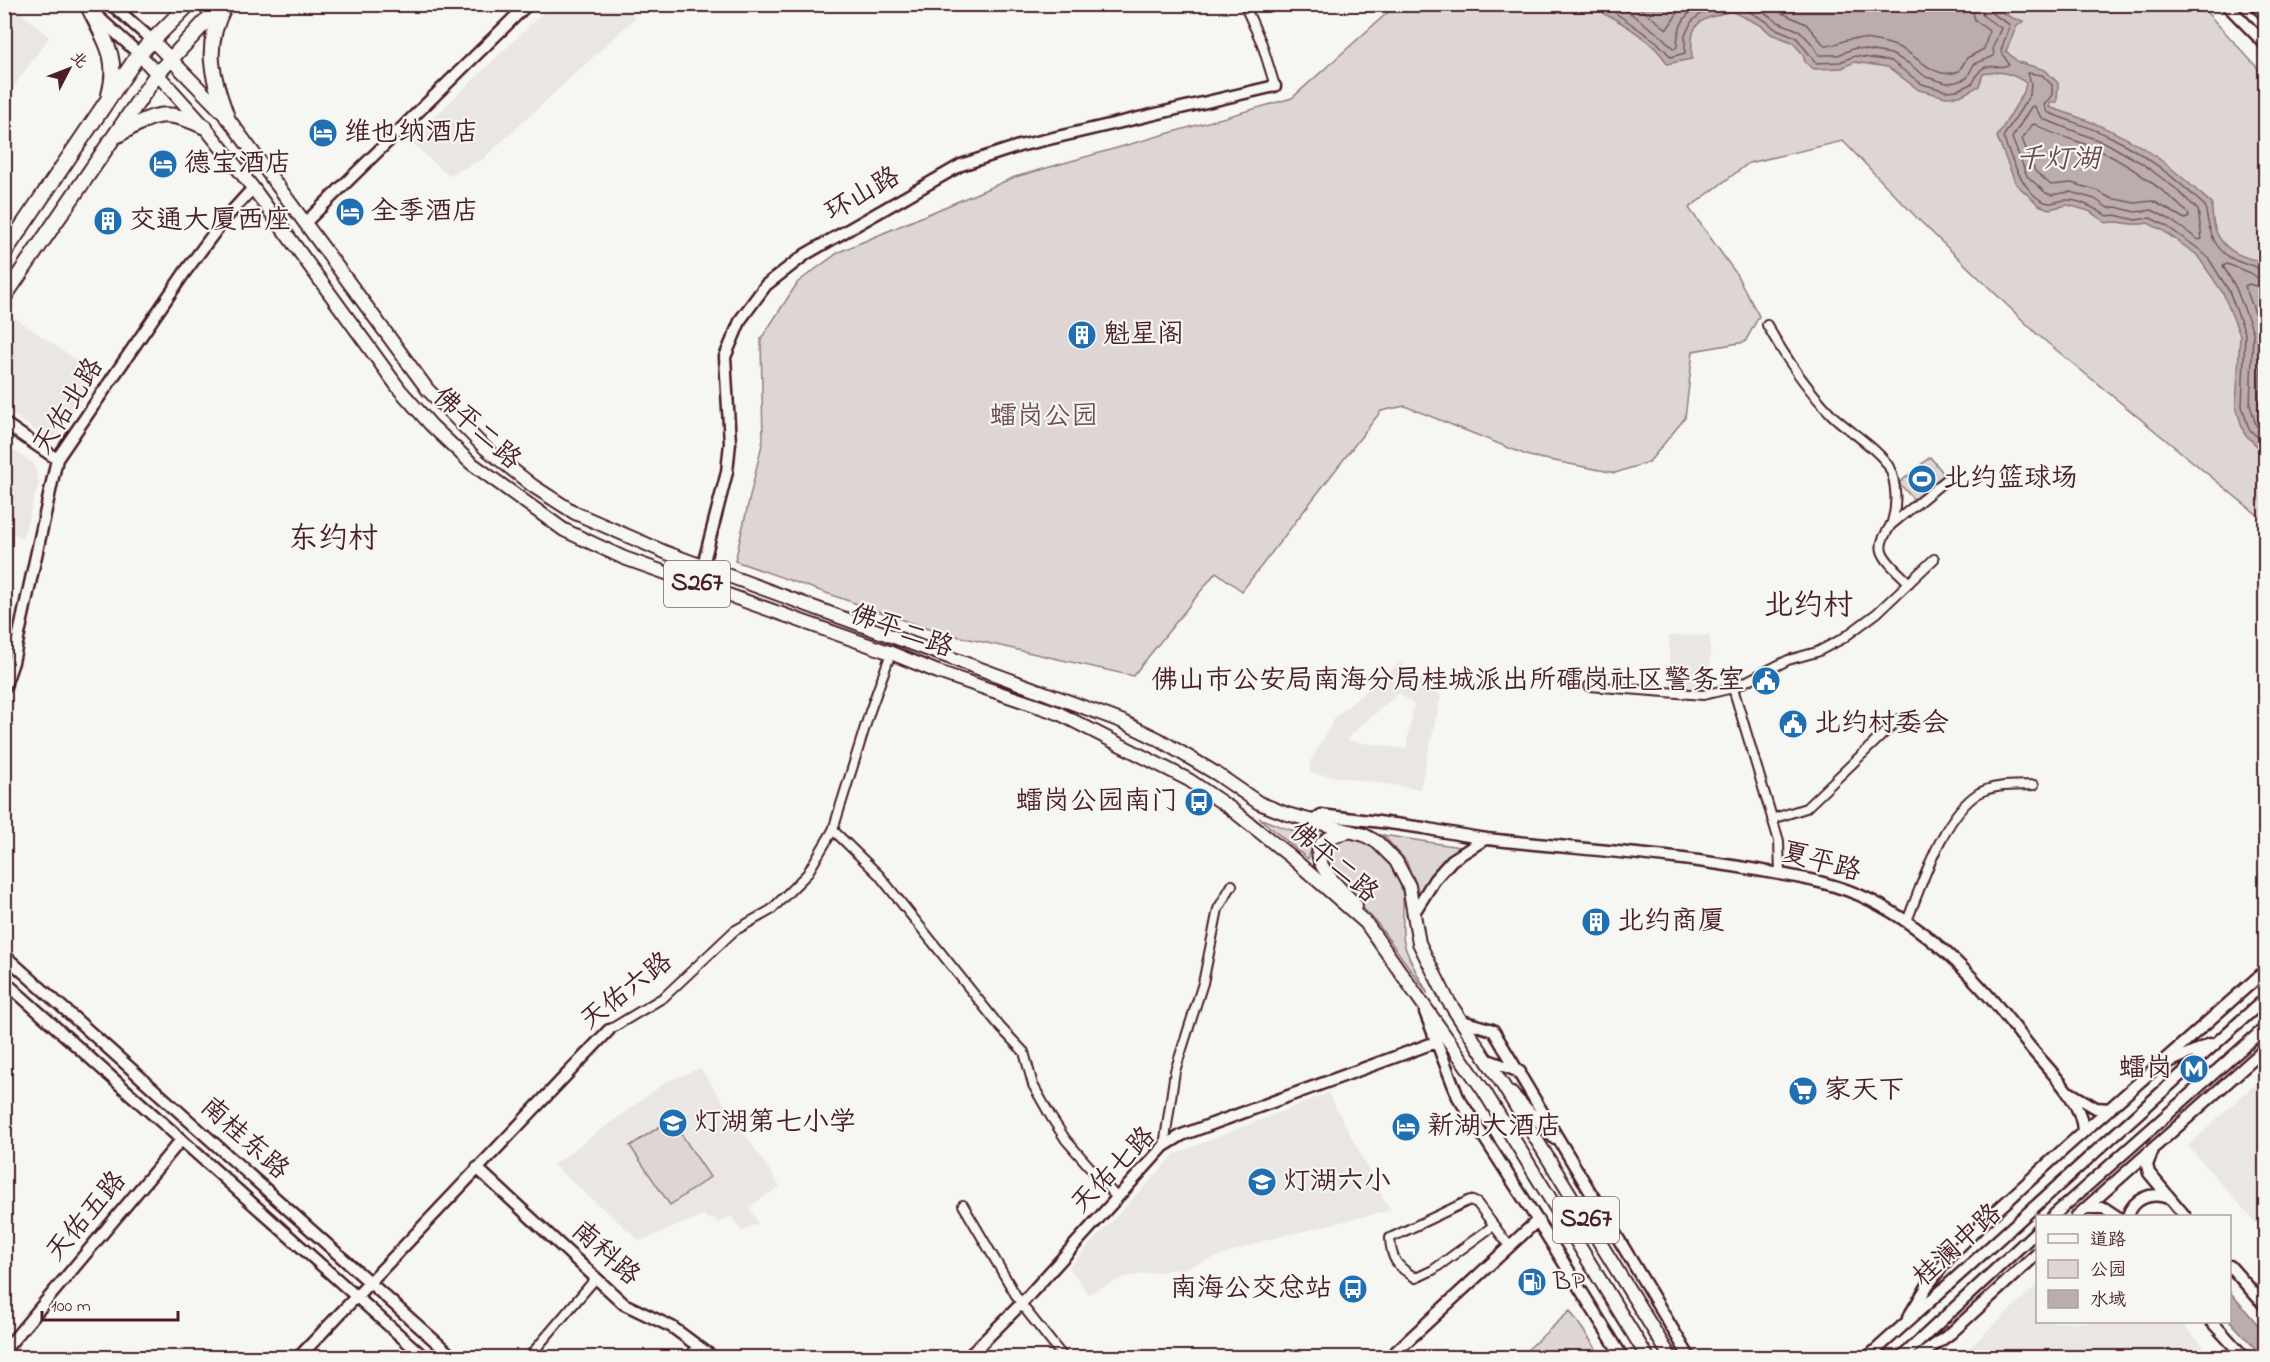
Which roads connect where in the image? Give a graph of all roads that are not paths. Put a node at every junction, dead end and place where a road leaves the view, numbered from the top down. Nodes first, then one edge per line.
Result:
1 (111, 4) edge
2 (189, 4) edge
3 (224, 4) edge
4 (528, 4) edge
5 (1244, 4) edge
6 (2226, 4) edge
7 (2254, 4) edge
8 (87, 7) edge
9 (2265, 16) edge
10 (153, 41) junction
11 (2265, 45) edge
12 (139, 54) junction
13 (171, 59) junction
14 (157, 75) junction
15 (1275, 87) joint
16 (107, 105) junction
17 (227, 117) junction
18 (205, 127) junction
19 (114, 138) junction
20 (253, 188) junction
21 (305, 223) junction
22 (4, 253) edge
23 (4, 297) edge
24 (1767, 325) dead end
25 (4, 423) edge
26 (57, 459) junction
27 (1952, 475) dead end
28 (1891, 525) junction
29 (1934, 559) dead end
30 (702, 565) junction
31 (1909, 583) junction
32 (891, 653) junction
33 (1589, 686) dead end
34 (4, 687) edge
35 (1733, 688) junction
36 (1914, 724) dead end
37 (2034, 785) dead end
38 (1772, 819) junction
39 (1313, 821) junction
40 (833, 830) junction
41 (1349, 831) junction
42 (1485, 839) junction
43 (1780, 874) junction
44 (1232, 885) dead end
45 (1413, 914) junction
46 (1907, 921) junction
47 (1366, 923) junction
48 (4, 955) edge
49 (2265, 970) edge
50 (4, 981) edge
51 (2265, 998) edge
52 (1421, 1000) junction
53 (1462, 1021) junction
54 (2265, 1027) edge
55 (609, 1030) joint
56 (2219, 1040) junction
57 (1437, 1042) junction
58 (2265, 1048) edge
59 (2233, 1058) junction
60 (1488, 1060) junction
61 (2157, 1067) junction
62 (1520, 1072) junction
63 (1501, 1082) junction
64 (2067, 1091) junction
65 (2110, 1109) junction
66 (2189, 1116) junction
67 (2084, 1132) junction
68 (181, 1140) junction
69 (1164, 1146) junction
70 (2154, 1148) junction
71 (1568, 1152) junction
72 (477, 1168) junction
73 (1116, 1198) junction
74 (2170, 1200) junction
75 (963, 1205) dead end
76 (2087, 1208) junction
77 (2054, 1215) edge
78 (2078, 1215) edge
79 (2114, 1215) edge
80 (2128, 1215) edge
81 (2184, 1215) edge
82 (1538, 1221) junction
83 (1493, 1226) junction
84 (2036, 1231) edge
85 (1510, 1247) junction
86 (2036, 1254) edge
87 (2231, 1268) edge
88 (596, 1278) junction
89 (371, 1282) junction
90 (358, 1296) junction
91 (1021, 1304) junction
92 (2265, 1307) edge
93 (2213, 1323) edge
94 (1901, 1328) junction
95 (698, 1346) junction
96 (4, 1351) edge
97 (1689, 1356) edge
98 (298, 1358) edge
99 (425, 1358) edge
100 (454, 1358) edge
101 (528, 1358) edge
102 (688, 1358) edge
103 (714, 1358) edge
104 (967, 1358) edge
105 (1064, 1358) edge
106 (1389, 1358) edge
107 (1623, 1358) edge
108 (1648, 1358) edge
109 (1671, 1358) edge
110 (1867, 1358) edge
111 (1901, 1358) edge
112 (1917, 1358) edge
113 (2245, 1358) edge

1 - 10 main road, 佛平二路
2 - 10 highway
3 - 13 highway
3 - 17 highway
4 - 21 main road
5 - 15 street
6 - 11 main road
7 - 9 main road
8 - 12 main road, 佛平二路
8 - 16 highway
10 - 12 highway
10 - 13 main road, 佛平二路
12 - 14 main road, 佛平二路 / S267
12 - 16 highway
13 - 14 highway
13 - 17 main road, 佛平二路
14 - 18 main road, 佛平二路 / S267
14 - 19 highway
15 - 30 main road, 环山路
16 - 22 highway
17 - 21 main road, 佛平二路
18 - 19 highway
18 - 20 main road, 佛平二路 / S267
19 - 23 highway
20 - 26 main road, 天佑北路
20 - 32 main road, 佛平二路 / S267
21 - 30 main road, 佛平二路
24 - 28 street
25 - 26 main road
26 - 34 main road, 天佑北路
27 - 28 street
28 - 31 street
29 - 31 street
30 - 39 main road, 佛平二路
31 - 35 street
32 - 40 street, 天佑六路
32 - 47 main road, 佛平二路 / S267
33 - 35 street
35 - 38 street
36 - 38 street
37 - 46 street
38 - 43 street
39 - 41 main road, 佛平二路
39 - 42 main road, 夏平路
40 - 55 street, 天佑六路
40 - 73 street
41 - 45 main road, 佛平二路
41 - 47 main road
42 - 43 main road, 夏平路
42 - 45 main road
43 - 46 main road, 夏平路
44 - 69 street
45 - 53 main road, 佛平二路 / S267
46 - 64 main road, 夏平路
47 - 52 main road, 佛平二路 / S267
48 - 89 main road, 南桂东路
49 - 61 main road
50 - 68 main road, 南桂东路
51 - 56 main road, 桂澜中路
52 - 57 main road
52 - 108 main road, 佛平二路 / S267
53 - 60 main road, 佛平二路 / S267
53 - 62 main road
54 - 59 main road
55 - 72 main road, 天佑六路
56 - 61 main road
56 - 94 main road, 桂澜中路
57 - 69 main road, 天佑七路
57 - 82 main road
58 - 66 main road
59 - 66 main road
59 - 77 main road
60 - 62 main road
60 - 63 main road, 佛平二路 / S267
61 - 65 main road
62 - 71 main road
63 - 71 main road
63 - 109 main road, 佛平二路 / S267
64 - 65 main road, 夏平路
64 - 67 main road, 夏平路
65 - 67 main road
66 - 70 main road
67 - 94 main road
68 - 90 main road, 南桂东路
68 - 96 main road, 天佑五路
69 - 73 main road, 天佑七路
70 - 74 main road
70 - 76 main road
71 - 97 main road
72 - 88 main road, 南科路
72 - 89 main road, 天佑六路
73 - 91 main road, 天佑七路
74 - 80 main road
74 - 81 main road
75 - 91 street
76 - 78 main road
76 - 79 main road
82 - 85 main road
82 - 107 main road
83 - 83 street
83 - 85 street
84 - 111 main road, 桂澜中路
85 - 106 main road
86 - 112 main road
87 - 92 main road
88 - 95 main road, 南科路
88 - 101 street
89 - 90 main road, 天佑六路
89 - 100 main road, 南桂东路
90 - 98 main road, 天佑六路
90 - 99 main road, 南桂东路
91 - 104 main road, 天佑七路
91 - 105 street
93 - 113 main road
94 - 110 main road, 桂澜中路
95 - 102 street
95 - 103 main road, 南科路

